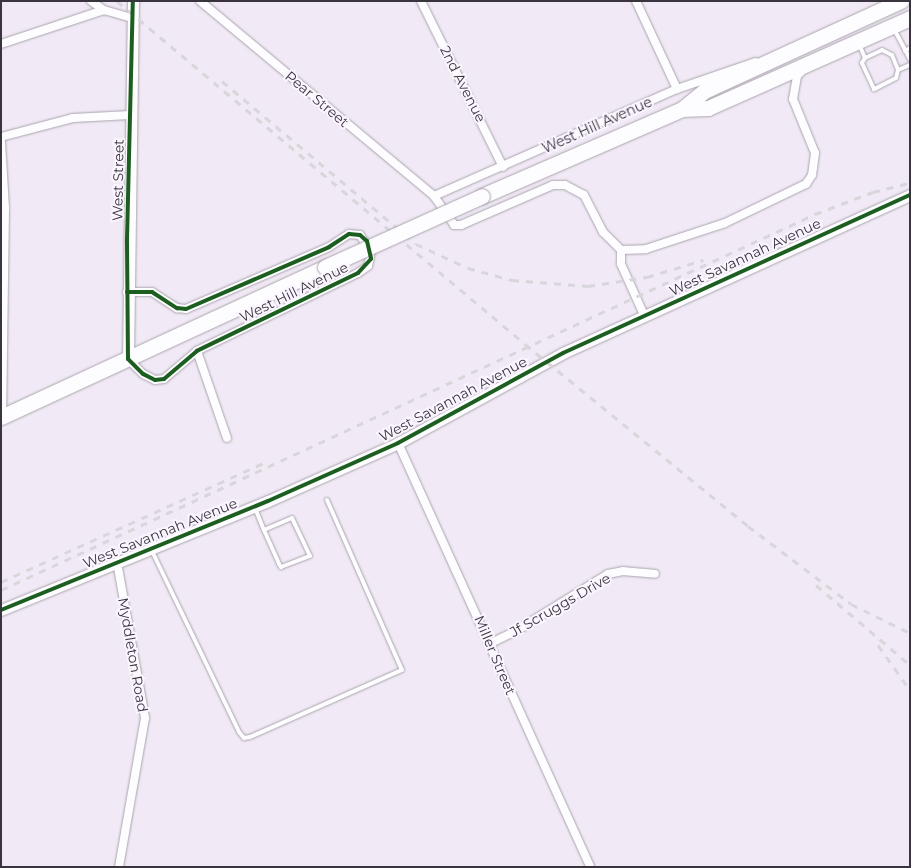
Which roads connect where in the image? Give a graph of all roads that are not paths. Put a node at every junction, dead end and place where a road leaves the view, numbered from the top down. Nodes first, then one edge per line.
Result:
1 (91, 1) edge
2 (133, 1) edge
3 (200, 1) edge
4 (421, 1) edge
5 (636, 1) edge
6 (892, 3) edge
7 (104, 10) junction
8 (132, 18) junction
9 (910, 18) edge
10 (893, 27) junction
11 (858, 42) junction
12 (1, 44) edge
13 (910, 48) edge
14 (905, 50) junction
15 (780, 58) junction
16 (865, 58) junction
17 (910, 58) edge
18 (807, 64) junction
19 (910, 65) edge
20 (898, 70) junction
21 (678, 89) junction
22 (682, 109) junction
23 (130, 115) junction
24 (1, 137) edge
25 (1, 142) edge
26 (503, 167) junction
27 (910, 195) edge
28 (434, 196) junction
29 (621, 250) junction
30 (128, 292) junction
31 (644, 315) junction
32 (198, 351) junction
33 (128, 358) junction
34 (1, 417) edge
35 (227, 438) dead end
36 (398, 443) junction
37 (327, 500) dead end
38 (254, 507) junction
39 (264, 530) junction
40 (151, 548) junction
41 (117, 562) junction
42 (655, 574) dead end
43 (1, 610) edge
44 (489, 644) junction
45 (119, 867) edge
46 (590, 867) edge

1 - 7 street
2 - 8 street, West Street
3 - 28 street, Pear Street
4 - 26 street, 2nd Avenue
5 - 21 street
6 - 15 highway, West Hill Avenue
7 - 8 street
7 - 12 street
8 - 23 street, West Street
9 - 10 highway, West Hill Avenue
10 - 11 highway, West Hill Avenue
10 - 14 lane
11 - 16 lane
11 - 18 highway, West Hill Avenue
13 - 14 lane
14 - 17 lane
15 - 21 street, West Hill Avenue
15 - 22 highway, West Hill Avenue
16 - 20 lane
16 - 20 lane
18 - 22 highway, West Hill Avenue
18 - 29 street
19 - 20 lane
21 - 26 street, West Hill Avenue
22 - 33 highway, West Hill Avenue, bridge
23 - 24 street
23 - 30 street, West Street
25 - 34 street
26 - 28 street, West Hill Avenue
27 - 31 street, West Savannah Avenue
28 - 29 street
29 - 31 street
30 - 32 street, West Hill Avenue
30 - 33 street, West Street
31 - 36 street, West Savannah Avenue
32 - 33 street, West Hill Avenue
32 - 35 street
33 - 34 highway, West Hill Avenue
36 - 38 street, West Savannah Avenue
36 - 44 street, Miller Street
37 - 40 lane
38 - 39 lane
38 - 40 street, West Savannah Avenue
39 - 39 lane
40 - 41 street, West Savannah Avenue
41 - 43 street, West Savannah Avenue
41 - 45 street, Myddleton Road
42 - 44 street, Jf Scruggs Drive
44 - 46 street, Miller Street

